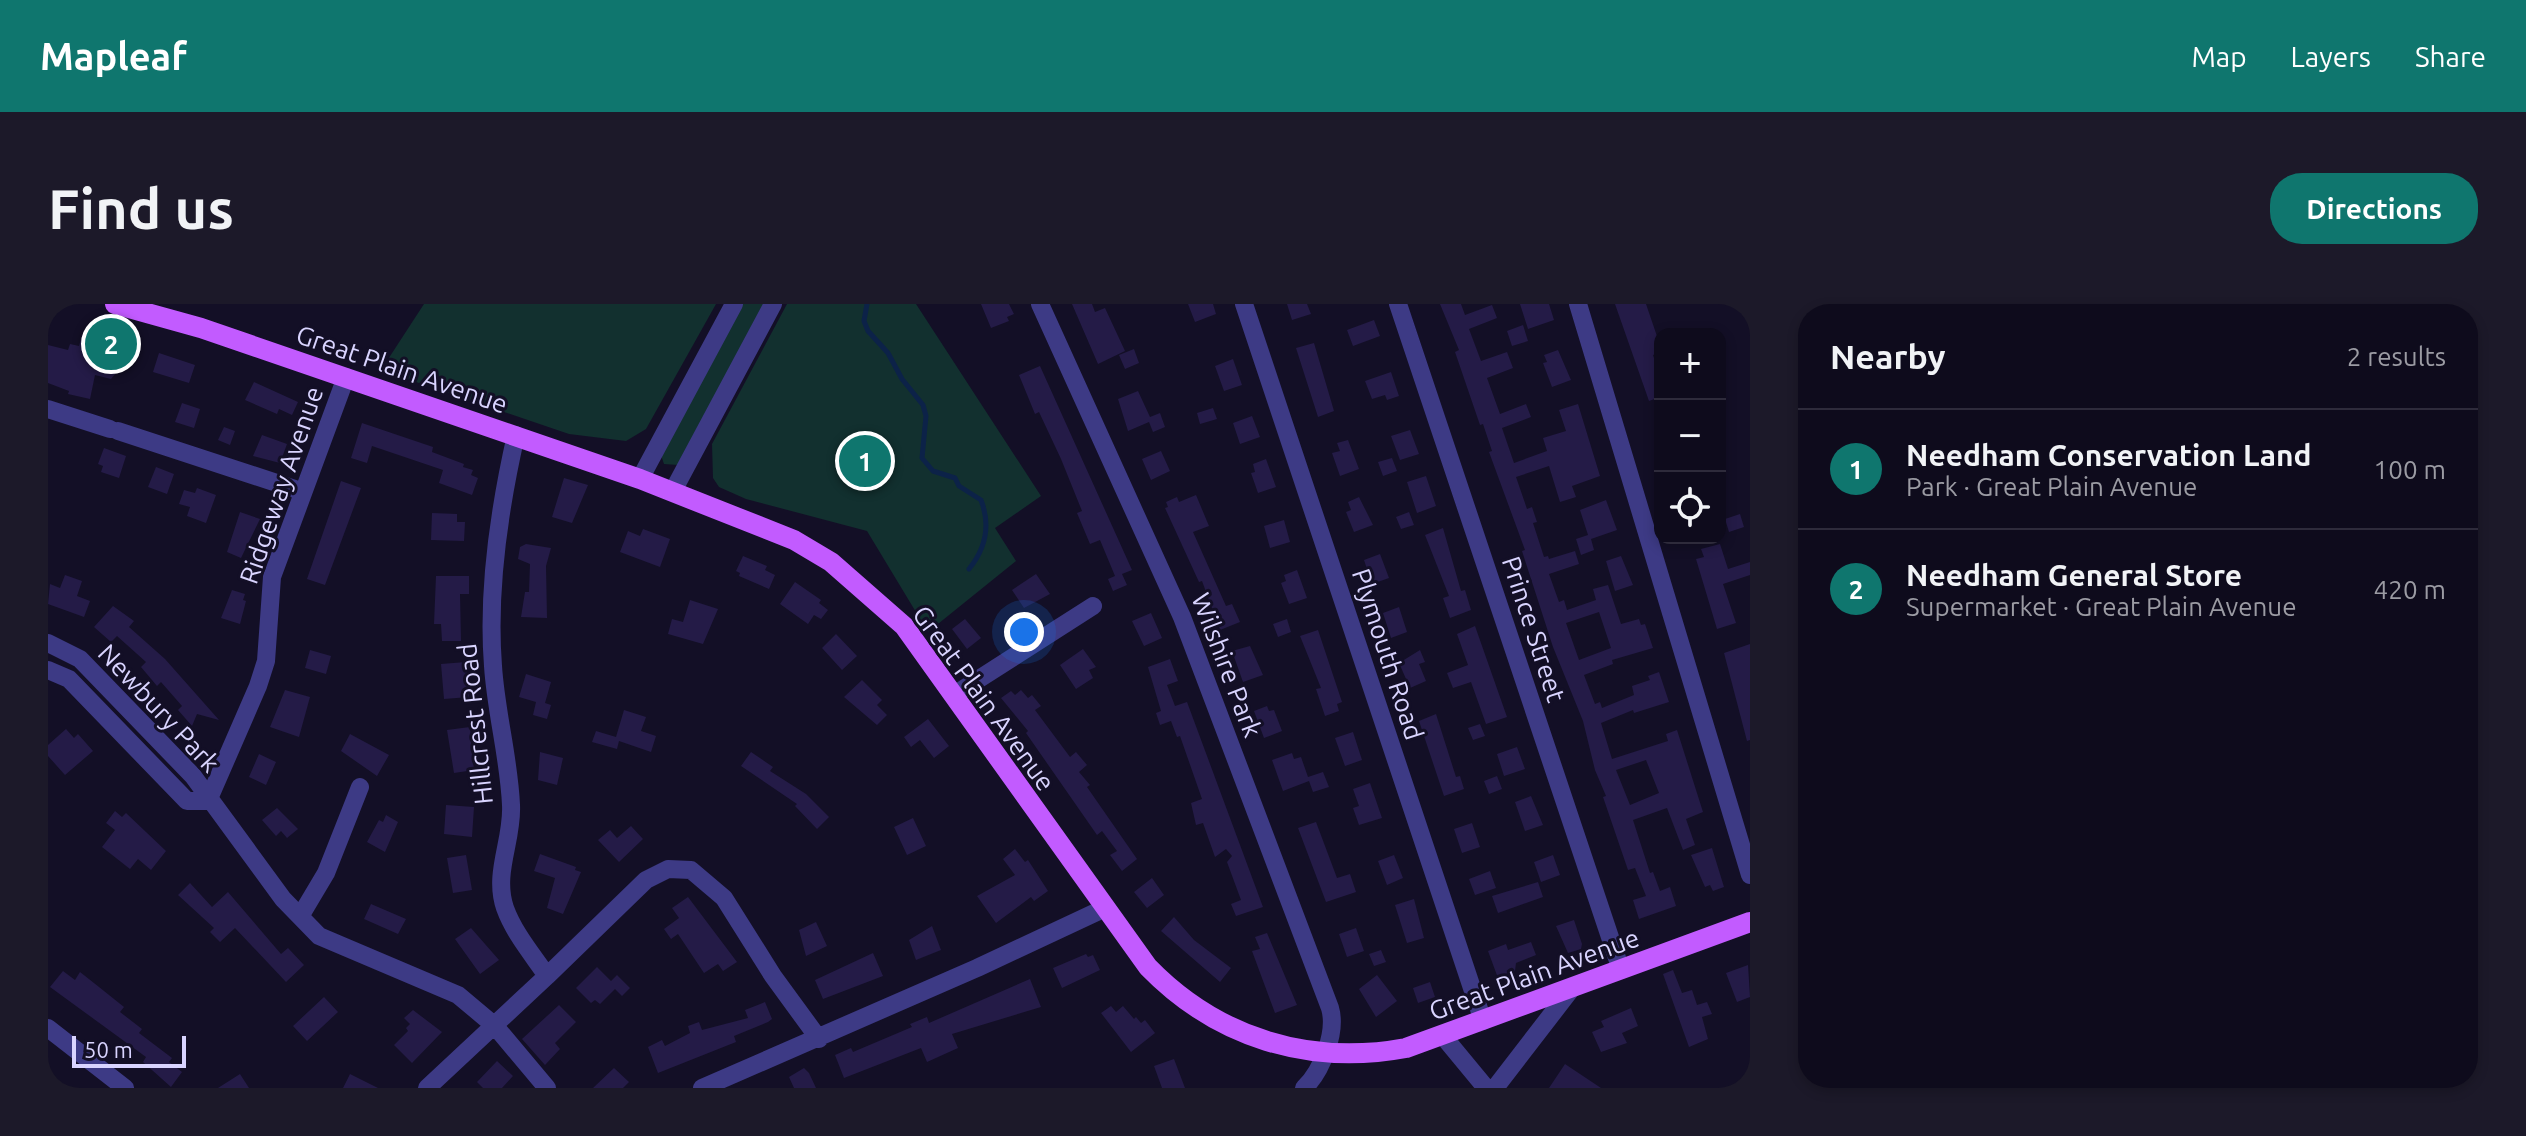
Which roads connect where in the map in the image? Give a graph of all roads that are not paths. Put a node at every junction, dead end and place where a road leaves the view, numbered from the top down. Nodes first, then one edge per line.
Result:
1 (115, 304) edge
2 (734, 304) edge
3 (773, 304) edge
4 (1040, 304) edge
5 (1244, 304) edge
6 (1398, 304) edge
7 (1578, 304) edge
8 (346, 377) junction
9 (48, 409) edge
10 (516, 435) junction
11 (640, 479) junction
12 (301, 491) junction
13 (673, 491) junction
14 (1093, 606) dead end
15 (48, 643) edge
16 (48, 670) edge
17 (954, 695) junction
18 (360, 787) dead end
19 (208, 801) junction
20 (1750, 875) edge
21 (1103, 909) junction
22 (301, 915) junction
23 (1750, 922) edge
24 (1621, 970) junction
25 (547, 976) junction
26 (1572, 988) junction
27 (1483, 1021) junction
28 (495, 1026) junction
29 (48, 1028) edge
30 (1443, 1036) junction
31 (819, 1039) junction
32 (1324, 1053) junction
33 (125, 1088) edge
34 (427, 1088) edge
35 (547, 1088) edge
36 (702, 1088) edge
37 (1304, 1088) edge
38 (1486, 1088) edge
39 (1495, 1088) edge

1 - 8 main road, Great Plain Avenue
2 - 11 street
3 - 13 street
4 - 32 street, Wilshire Park
5 - 27 street, Plymouth Road
6 - 24 street, Prince Street
7 - 20 street
8 - 10 main road, Great Plain Avenue
8 - 12 street, Ridgeway Avenue
9 - 12 street
10 - 11 main road, Great Plain Avenue
10 - 25 street, Hillcrest Road
11 - 13 main road, Great Plain Avenue
12 - 19 street, Ridgeway Avenue
13 - 17 main road, Great Plain Avenue
14 - 17 street
15 - 19 street, Newbury Park
16 - 19 street, Newbury Park
17 - 21 main road, Great Plain Avenue
18 - 22 street
19 - 22 street
21 - 31 street
21 - 32 main road, Great Plain Avenue
22 - 28 street
23 - 24 main road, Great Plain Avenue
24 - 26 main road, Great Plain Avenue
25 - 28 street
25 - 31 street
26 - 27 main road, Great Plain Avenue
26 - 39 street
27 - 30 main road, Great Plain Avenue
28 - 34 street
28 - 35 street
29 - 33 street
30 - 32 main road, Great Plain Avenue
30 - 38 street
31 - 36 street
32 - 37 street

